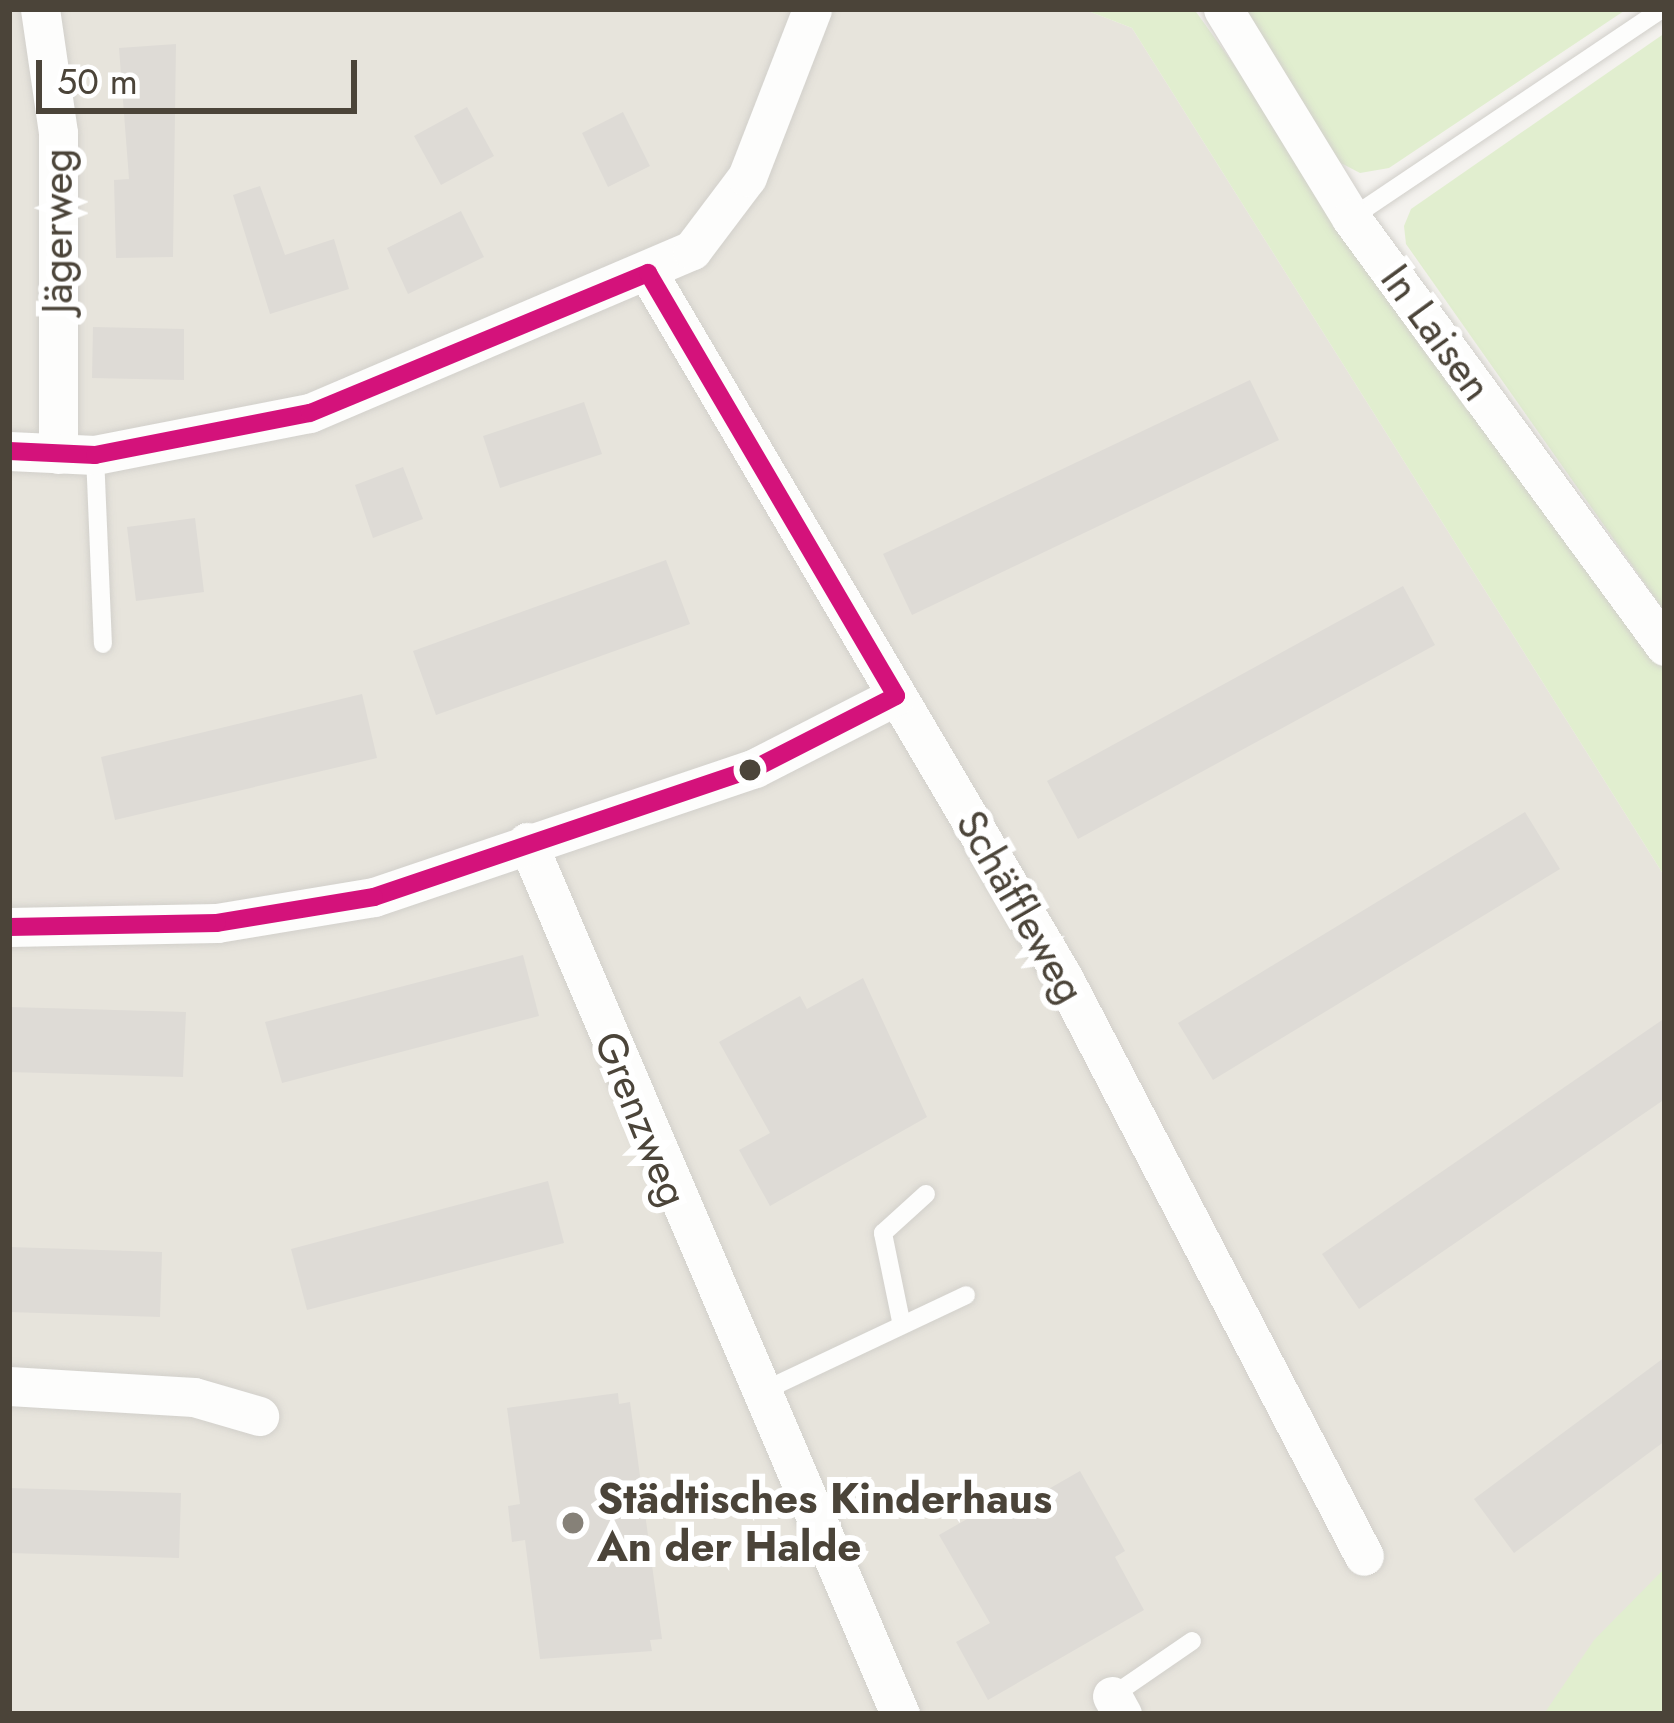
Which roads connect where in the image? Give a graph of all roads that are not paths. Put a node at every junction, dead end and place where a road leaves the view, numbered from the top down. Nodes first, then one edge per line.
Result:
1 (40, 9) edge
2 (812, 9) edge
3 (1223, 9) edge
4 (1663, 9) edge
5 (1351, 218) junction
6 (648, 273) junction
7 (9, 451) edge
8 (76, 454) junction
9 (103, 644) dead end
10 (1665, 646) edge
11 (896, 696) junction
12 (527, 842) junction
13 (9, 927) edge
14 (926, 1195) dead end
15 (966, 1295) dead end
16 (901, 1321) junction
17 (9, 1386) edge
18 (758, 1394) junction
19 (259, 1416) dead end
20 (1364, 1556) dead end
21 (1192, 1641) dead end
22 (1117, 1705) edge
23 (900, 1714) edge

1 - 8 street, Jägerweg
2 - 6 street
3 - 5 street, In Laisen
4 - 5 lane
5 - 10 street, In Laisen
6 - 8 street
6 - 11 street, Schäffleweg
7 - 8 street
8 - 9 lane
11 - 12 street
11 - 20 street, Schäffleweg
12 - 13 street
12 - 18 street, Grenzweg
14 - 16 lane
15 - 16 lane
16 - 18 lane
17 - 19 street
18 - 23 street, Grenzweg
21 - 22 lane

